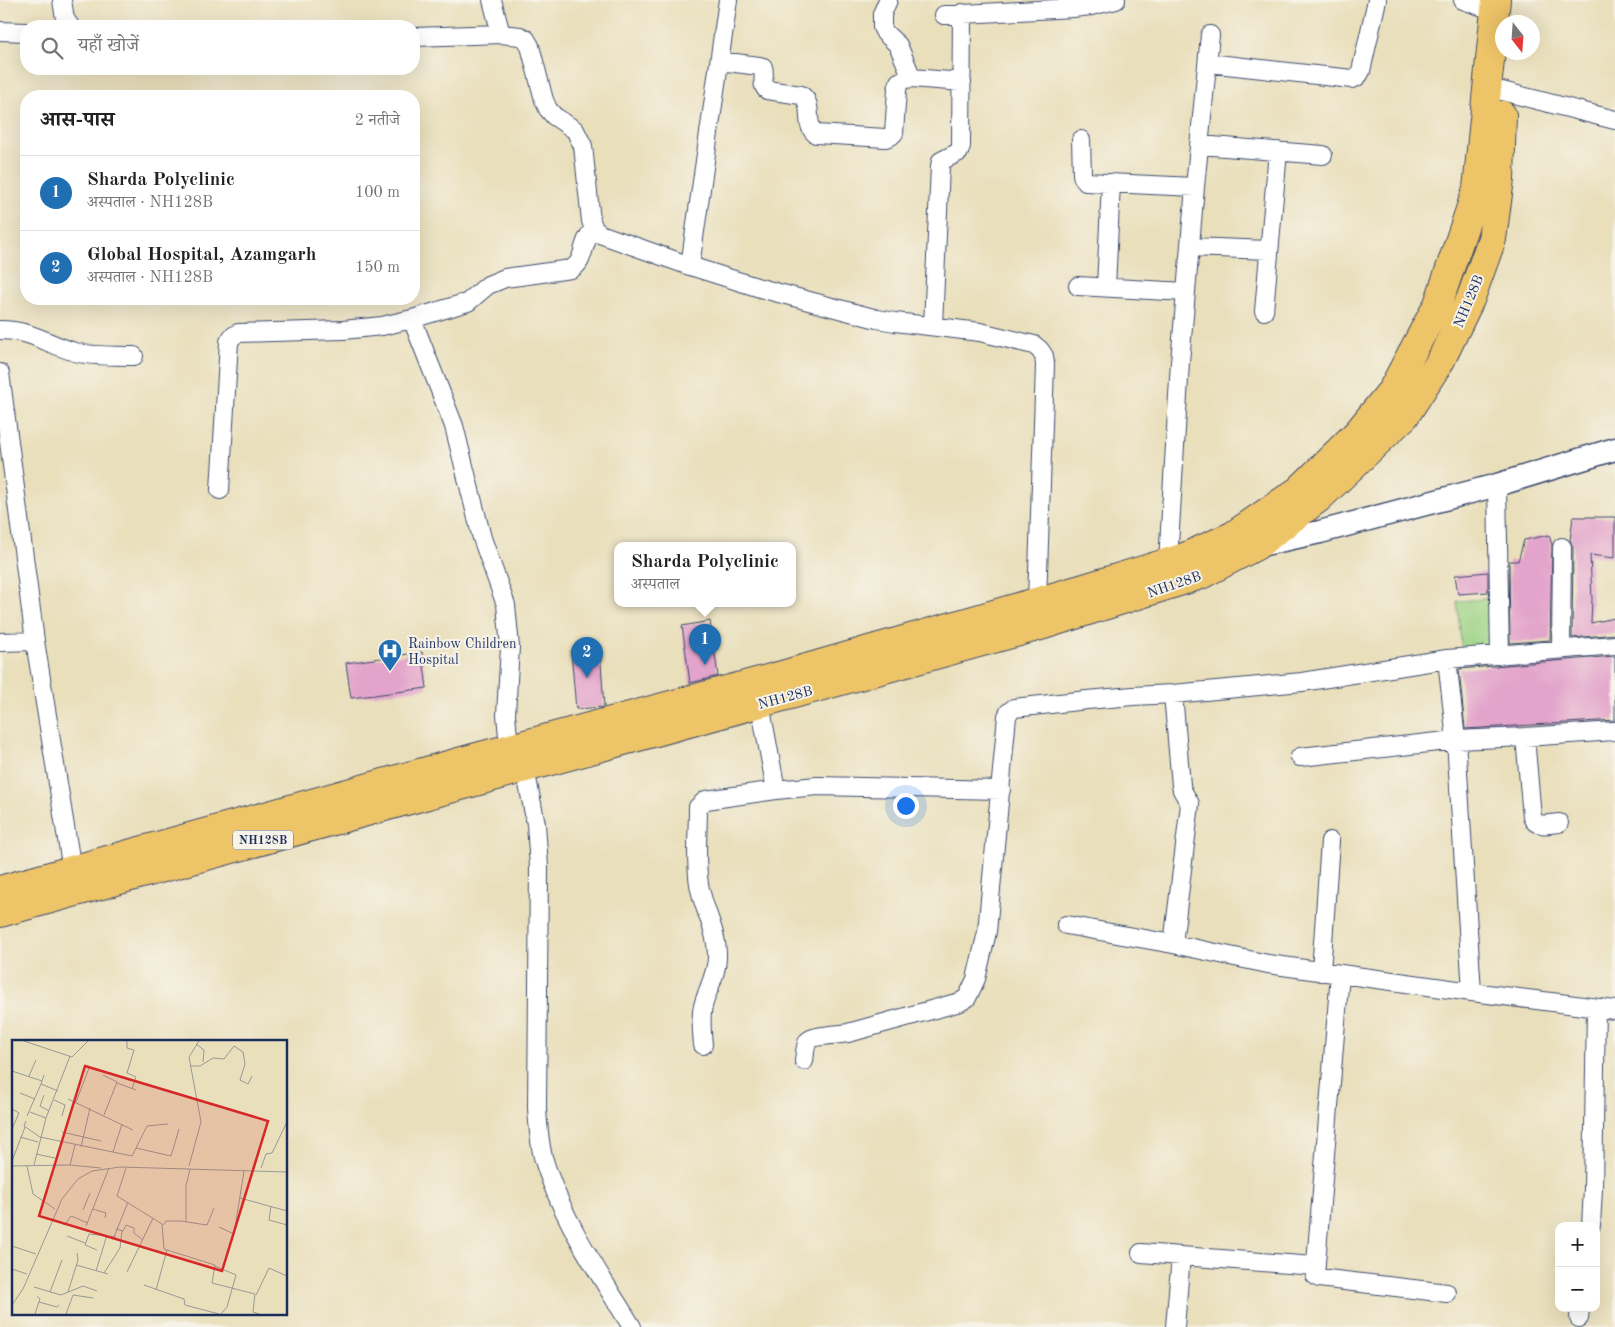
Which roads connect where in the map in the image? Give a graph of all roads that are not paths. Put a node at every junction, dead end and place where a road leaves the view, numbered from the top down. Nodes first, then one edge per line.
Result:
1 (62, 0) edge
2 (492, 0) edge
3 (728, 0) edge
4 (888, 0) edge
5 (1116, 0) edge
6 (1376, 0) edge
7 (1463, 0) edge
8 (1020, 5) edge
9 (1504, 8) edge
10 (962, 13) junction
11 (944, 14) dead end
12 (64, 20) edge
13 (0, 31) edge
14 (20, 32) edge
15 (501, 34) junction
16 (1210, 35) dead end
17 (420, 37) edge
18 (1506, 60) edge
19 (720, 61) junction
20 (1208, 63) junction
21 (912, 78) junction
22 (962, 82) junction
23 (1502, 91) junction
24 (1615, 120) edge
25 (1081, 140) dead end
26 (1200, 145) junction
27 (1278, 152) junction
28 (1323, 155) dead end
29 (1111, 183) junction
30 (1195, 187) junction
31 (594, 229) junction
32 (1190, 247) junction
33 (1269, 250) junction
34 (690, 266) junction
35 (1078, 286) dead end
36 (1106, 287) junction
37 (1186, 292) junction
38 (1264, 311) dead end
39 (412, 319) junction
40 (933, 326) junction
41 (0, 330) edge
42 (134, 356) dead end
43 (0, 373) edge
44 (1615, 449) edge
45 (1497, 485) junction
46 (220, 490) dead end
47 (1244, 541) junction
48 (1562, 547) dead end
49 (1168, 562) junction
50 (1037, 602) junction
51 (35, 641) junction
52 (0, 642) edge
53 (1615, 645) edge
54 (1561, 649) junction
55 (1500, 655) junction
56 (1447, 659) junction
57 (1173, 694) junction
58 (760, 704) junction
59 (1615, 731) edge
60 (1525, 737) junction
61 (1456, 740) junction
62 (1300, 757) dead end
63 (517, 759) junction
64 (776, 790) junction
65 (1001, 790) junction
66 (1559, 824) dead end
67 (1330, 841) dead end
68 (72, 870) junction
69 (0, 890) edge
70 (0, 913) edge
71 (1066, 925) dead end
72 (1173, 944) junction
73 (1321, 972) junction
74 (1340, 974) junction
75 (1472, 992) junction
76 (1596, 1008) junction
77 (1615, 1010) edge
78 (703, 1044) dead end
79 (804, 1061) dead end
80 (1590, 1222) edge
81 (1141, 1253) dead end
82 (1181, 1256) junction
83 (1315, 1266) junction
84 (1446, 1293) dead end
85 (632, 1327) edge
86 (1175, 1327) edge

1 - 12 street
2 - 15 street
3 - 19 street
4 - 21 street
5 - 8 street
6 - 20 street
7 - 9 street
8 - 10 street
9 - 47 highway
10 - 11 street
10 - 22 street
13 - 14 street
15 - 17 street
15 - 31 street
16 - 20 street
18 - 23 highway, NH128B
19 - 21 street
19 - 34 street
20 - 26 street
21 - 22 street
22 - 40 street
23 - 24 street
23 - 47 highway, NH128B
25 - 29 street
26 - 27 street
26 - 30 street
27 - 28 street
27 - 33 street
29 - 30 street
29 - 36 street
30 - 32 street
31 - 34 street
31 - 39 street
32 - 33 street
32 - 37 street
33 - 38 street
34 - 40 street
35 - 36 street
36 - 37 street
37 - 49 street
39 - 46 street
39 - 63 street
40 - 50 street
41 - 42 street
43 - 51 street
44 - 45 street
45 - 47 street
45 - 55 street
47 - 49 highway
47 - 58 highway, NH128B
48 - 54 street
49 - 50 highway
50 - 63 highway
51 - 52 street
51 - 68 street
53 - 54 street
54 - 55 street
55 - 56 street
56 - 57 street
56 - 61 street
57 - 65 street
57 - 72 street
58 - 63 highway, NH128B
58 - 64 street
59 - 60 street
60 - 61 street
60 - 66 street
61 - 62 street
61 - 75 street
63 - 68 highway
63 - 70 highway, NH128B
63 - 85 street
64 - 65 street
64 - 78 street
65 - 79 street
67 - 73 street
68 - 69 highway
71 - 72 street
72 - 73 street
73 - 74 street
74 - 75 street
74 - 83 street
75 - 76 street
76 - 77 street
76 - 80 street
81 - 82 street
82 - 83 street
82 - 86 street
83 - 84 street

